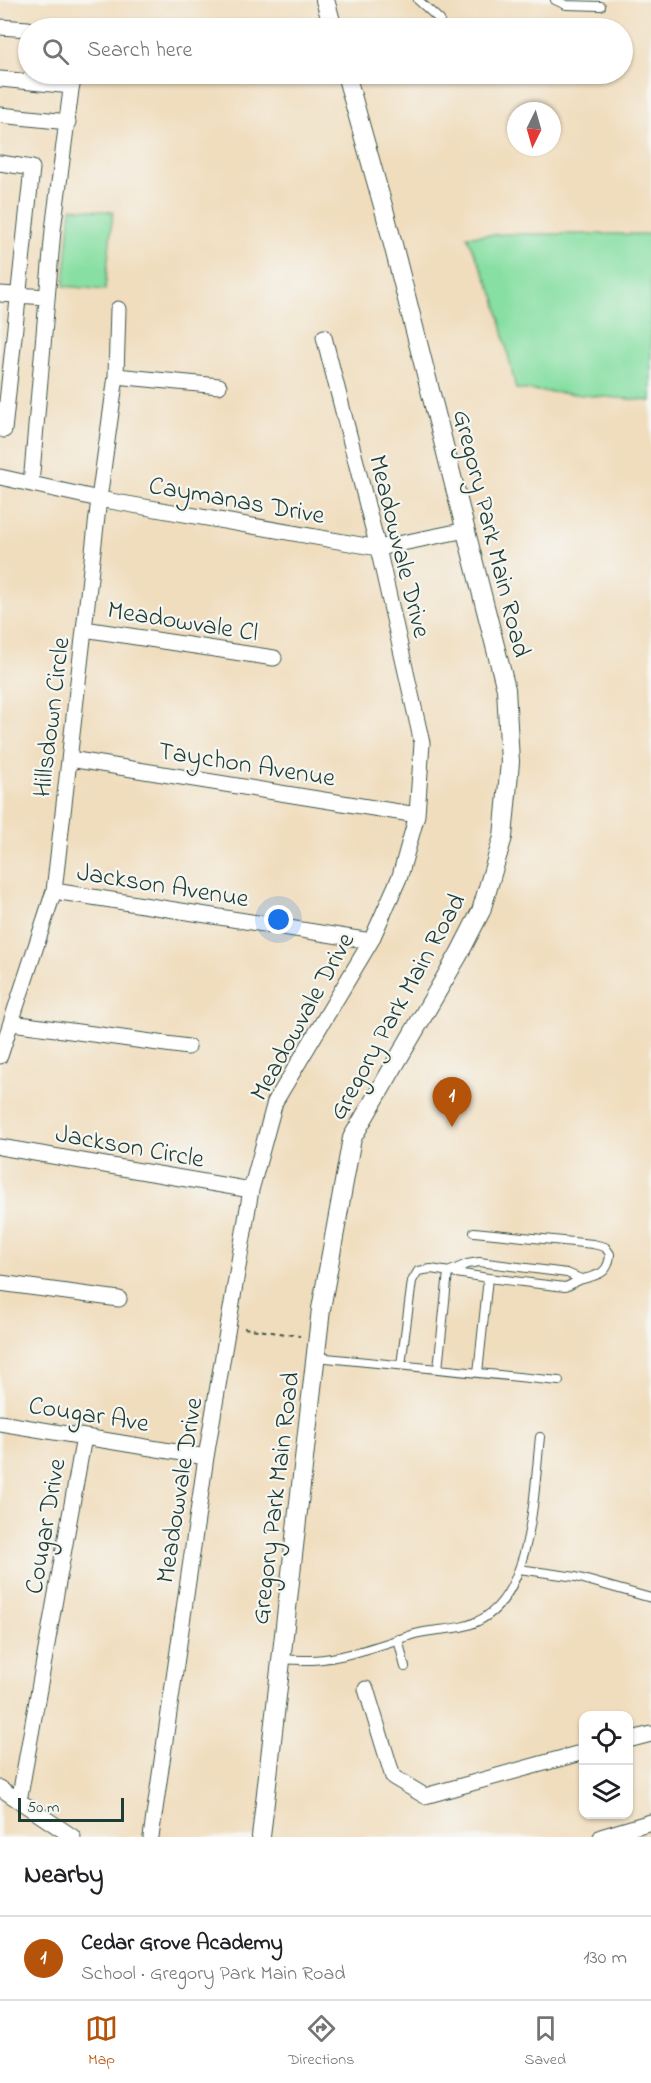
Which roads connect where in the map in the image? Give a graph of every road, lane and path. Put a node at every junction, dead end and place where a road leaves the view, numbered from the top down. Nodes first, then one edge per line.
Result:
1 (325, 0) edge
2 (418, 0) edge
3 (555, 0) edge
4 (601, 6) dead end
5 (330, 18) edge
6 (438, 18) edge
7 (0, 27) edge
8 (18, 28) edge
9 (0, 79) edge
10 (18, 79) edge
11 (73, 84) edge
12 (349, 84) edge
13 (0, 115) edge
14 (68, 122) junction
15 (0, 163) edge
16 (0, 294) edge
17 (18, 296) junction
18 (47, 297) junction
19 (118, 309) dead end
20 (324, 337) dead end
21 (116, 376) junction
22 (219, 386) dead end
23 (4, 430) dead end
24 (0, 477) edge
25 (31, 484) junction
26 (99, 500) junction
27 (466, 530) junction
28 (378, 548) junction
29 (84, 629) junction
30 (274, 658) dead end
31 (70, 759) junction
32 (417, 815) junction
33 (54, 891) junction
34 (371, 941) junction
35 (12, 1023) junction
36 (188, 1047) dead end
37 (0, 1056) edge
38 (0, 1148) edge
39 (251, 1190) junction
40 (474, 1232) dead end
41 (448, 1272) junction
42 (488, 1278) junction
43 (581, 1279) junction
44 (0, 1284) edge
45 (119, 1299) dead end
46 (228, 1326) junction
47 (317, 1348) junction
48 (401, 1365) junction
49 (438, 1369) junction
50 (478, 1373) junction
51 (559, 1381) dead end
52 (0, 1423) edge
53 (84, 1437) junction
54 (540, 1437) dead end
55 (206, 1457) junction
56 (519, 1569) junction
57 (651, 1598) edge
58 (398, 1639) junction
59 (281, 1659) junction
60 (405, 1666) dead end
61 (366, 1689) dead end
62 (651, 1734) edge
63 (633, 1739) edge
64 (579, 1753) edge
65 (0, 1788) edge
66 (19, 1801) junction
67 (651, 1822) edge
68 (73, 1837) edge
69 (151, 1837) edge
70 (261, 1837) edge
71 (601, 1837) edge

1 - 5 street
2 - 6 lane
3 - 4 lane
7 - 8 street
9 - 10 street
11 - 14 street
12 - 27 street, Gregory Park Main Road
13 - 14 street
14 - 18 street
15 - 17 street
16 - 17 street
17 - 18 street
17 - 23 street
18 - 25 street
19 - 21 street, Hillsdown Circle
20 - 28 street, Meadowvale Drive
21 - 22 street
21 - 26 street, Hillsdown Circle
24 - 25 street, Caymanas Drive
25 - 26 street, Caymanas Drive
26 - 28 street, Caymanas Drive
26 - 29 street, Hillsdown Circle
27 - 28 street, Caymanas Drive
27 - 47 street, Gregory Park Main Road
28 - 32 street, Meadowvale Drive
29 - 30 street, Meadowvale Cl
29 - 31 street, Hillsdown Circle
31 - 32 street, Taychon Avenue
31 - 33 street, Hillsdown Circle
32 - 34 street, Meadowvale Drive
33 - 34 street, Jackson Avenue
33 - 35 street, Hillsdown Circle
34 - 39 street, Meadowvale Drive
35 - 36 street
35 - 37 street, Hillsdown Circle
38 - 39 street, Jackson Circle
39 - 46 street, Meadowvale Drive
40 - 43 lane
41 - 42 lane
41 - 43 lane
41 - 48 lane
41 - 49 lane
42 - 43 lane
42 - 50 lane
44 - 45 street
46 - 47 path
46 - 55 street, Meadowvale Drive
47 - 48 lane
47 - 59 street, Gregory Park Main Road
48 - 49 lane
49 - 50 lane
50 - 51 lane
52 - 53 street, Cougar Ave
53 - 55 street, Cougar Ave
53 - 66 street, Cougar Drive
54 - 56 lane
55 - 69 street, Meadowvale Drive
56 - 57 lane
56 - 58 lane
58 - 59 lane
58 - 60 lane
59 - 70 street, Gregory Park Main Road
61 - 64 street
62 - 63 street
65 - 66 street
66 - 68 street
67 - 71 street

